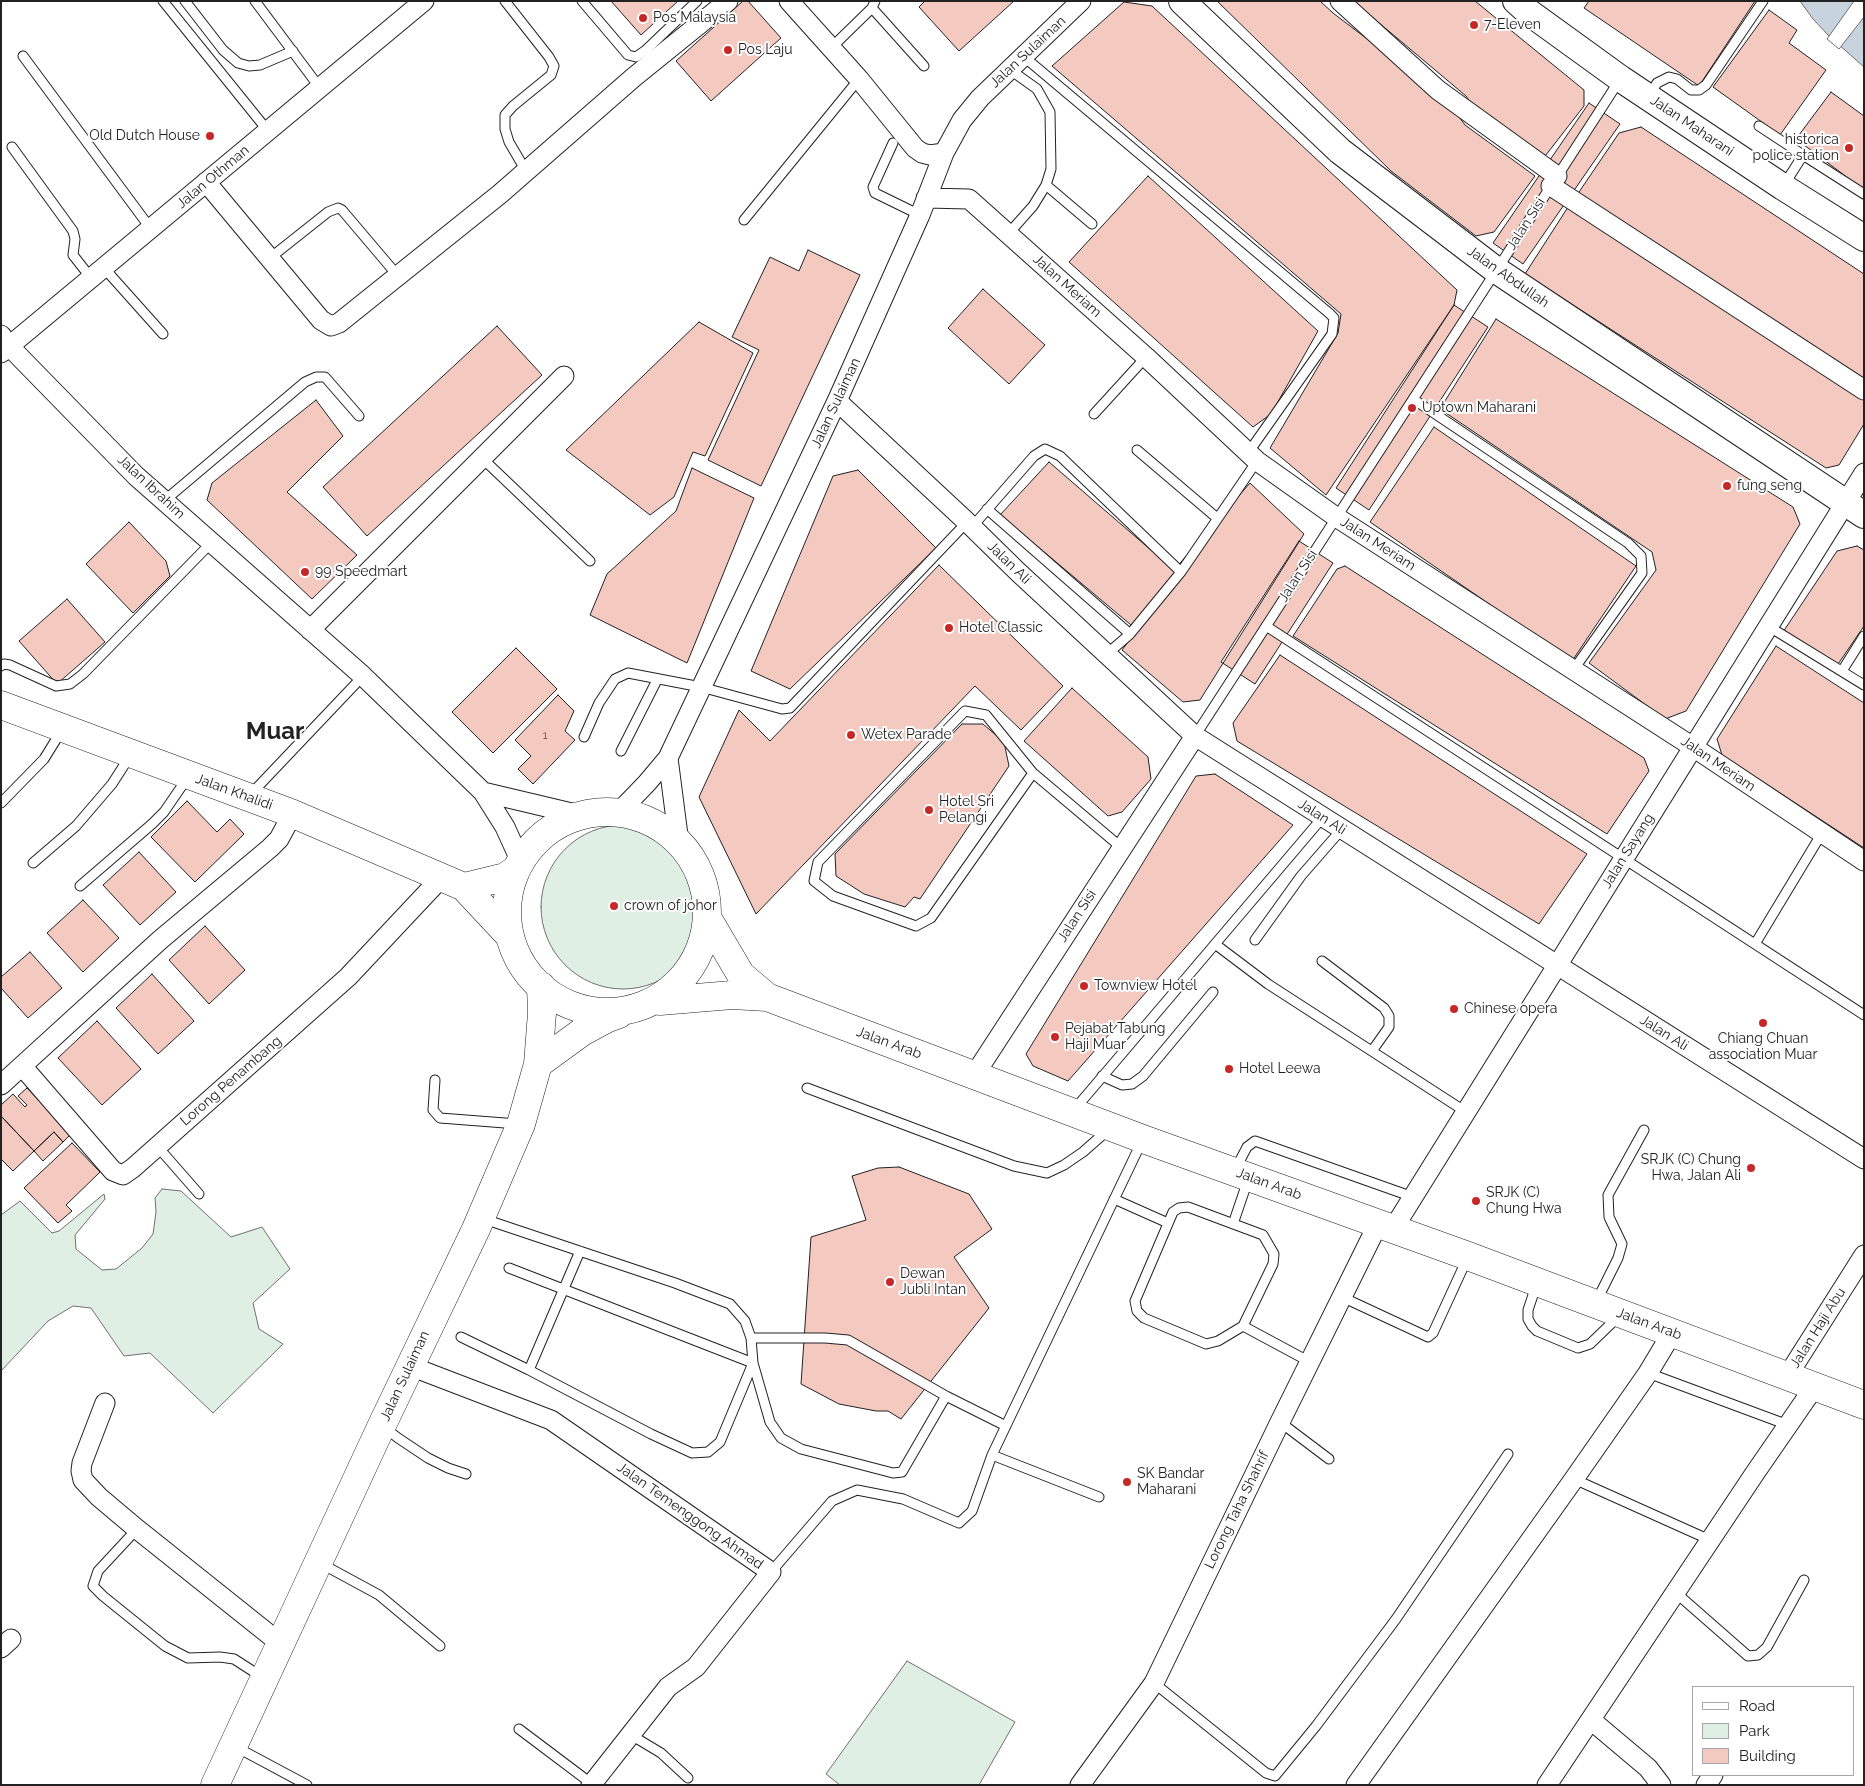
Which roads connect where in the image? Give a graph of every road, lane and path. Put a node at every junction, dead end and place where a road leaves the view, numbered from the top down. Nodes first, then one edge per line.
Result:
1 (163, 1) edge
2 (185, 1) edge
3 (255, 1) edge
4 (424, 1) edge
5 (505, 1) edge
6 (582, 1) edge
7 (697, 1) edge
8 (728, 1) edge
9 (789, 1) edge
10 (1081, 1) edge
11 (1182, 1) edge
12 (1340, 1) edge
13 (1763, 1) edge
14 (874, 4) edge
15 (1525, 6) edge
16 (831, 48) junction
17 (293, 51) junction
18 (1022, 55) junction
19 (23, 56) dead end
20 (924, 66) dead end
21 (1009, 69) junction
22 (859, 79) junction
23 (1621, 79) junction
24 (320, 88) junction
25 (1649, 96) junction
26 (1759, 126) dead end
27 (268, 131) junction
28 (893, 143) dead end
29 (12, 147) dead end
30 (944, 153) junction
31 (1803, 155) junction
32 (526, 171) junction
33 (1554, 181) junction
34 (206, 182) junction
35 (1046, 185) junction
36 (1783, 187) junction
37 (1864, 194) edge
38 (923, 206) junction
39 (744, 220) dead end
40 (1092, 224) dead end
41 (151, 228) junction
42 (1009, 233) junction
43 (1864, 238) edge
44 (270, 258) junction
45 (1496, 270) junction
46 (97, 273) junction
47 (398, 276) junction
48 (163, 334) dead end
49 (4, 345) edge
50 (1146, 357) junction
51 (564, 376) dead end
52 (1864, 390) edge
53 (1413, 399) junction
54 (837, 401) junction
55 (1094, 414) dead end
56 (359, 416) dead end
57 (1137, 450) dead end
58 (1253, 457) junction
59 (482, 458) junction
60 (1864, 473) edge
61 (164, 501) junction
62 (987, 509) junction
63 (1854, 509) edge
64 (1336, 517) junction
65 (1217, 518) junction
66 (970, 524) junction
67 (212, 542) junction
68 (590, 561) dead end
69 (1181, 572) junction
70 (1266, 626) junction
71 (1768, 626) junction
72 (310, 630) junction
73 (1130, 634) junction
74 (1864, 636) edge
75 (1107, 654) junction
76 (1, 666) edge
77 (1574, 670) junction
78 (1842, 671) junction
79 (363, 676) junction
80 (656, 680) junction
81 (1864, 685) edge
82 (701, 687) junction
83 (1, 704) edge
84 (63, 728) junction
85 (1195, 736) junction
86 (584, 737) dead end
87 (1693, 747) junction
88 (621, 751) dead end
89 (131, 753) junction
90 (668, 758) junction
91 (1033, 773) junction
92 (190, 775) junction
93 (483, 792) junction
94 (248, 797) junction
95 (1, 803) edge
96 (290, 813) junction
97 (618, 813) junction
98 (580, 815) junction
99 (1323, 817) junction
100 (1342, 829) junction
101 (1822, 833) junction
102 (679, 843) junction
103 (1122, 848) junction
104 (1624, 858) junction
105 (1864, 861) edge
106 (33, 863) dead end
107 (517, 865) junction
108 (453, 882) junction
109 (80, 886) dead end
110 (708, 919) junction
111 (507, 934) junction
112 (1255, 940) dead end
113 (1215, 944) junction
114 (1755, 944) junction
115 (1322, 961) dead end
116 (1557, 966) junction
117 (540, 986) junction
118 (1213, 992) dead end
119 (768, 997) junction
120 (660, 1001) junction
121 (634, 1009) junction
122 (1864, 1015) edge
123 (1372, 1051) junction
124 (538, 1064) junction
125 (22, 1066) junction
126 (975, 1074) junction
127 (1102, 1076) junction
128 (435, 1080) dead end
129 (1, 1085) edge
130 (807, 1088) dead end
131 (1072, 1112) junction
132 (1466, 1112) junction
133 (521, 1124) junction
134 (1112, 1127) junction
135 (1644, 1130) dead end
136 (1143, 1138) junction
137 (158, 1146) junction
138 (1864, 1159) edge
139 (1242, 1174) junction
140 (199, 1194) dead end
141 (1413, 1196) junction
142 (1114, 1199) junction
143 (481, 1218) junction
144 (1168, 1223) junction
145 (1233, 1224) junction
146 (1385, 1226) junction
147 (580, 1251) junction
148 (1864, 1255) edge
149 (1468, 1256) junction
150 (509, 1268) dead end
151 (1538, 1283) junction
152 (564, 1289) junction
153 (1342, 1297) junction
154 (1595, 1305) junction
155 (1620, 1314) junction
156 (1243, 1326) junction
157 (1672, 1333) junction
158 (461, 1336) dead end
159 (751, 1338) junction
160 (1310, 1362) junction
161 (753, 1363) junction
162 (410, 1366) junction
163 (529, 1370) junction
164 (1648, 1374) junction
165 (1788, 1375) junction
166 (1815, 1386) junction
167 (946, 1396) junction
168 (105, 1404) dead end
169 (1864, 1405) edge
170 (1280, 1422) junction
171 (382, 1425) junction
172 (1788, 1425) junction
173 (1006, 1426) junction
174 (1508, 1454) dead end
175 (992, 1455) junction
176 (1329, 1459) dead end
177 (466, 1474) dead end
178 (1574, 1479) junction
179 (1099, 1497) dead end
180 (137, 1529) junction
181 (1710, 1540) junction
182 (320, 1563) junction
183 (771, 1572) junction
184 (1804, 1580) dead end
185 (1675, 1592) junction
186 (281, 1644) junction
187 (440, 1646) dead end
188 (264, 1679) junction
189 (1154, 1684) junction
190 (1591, 1720) junction
191 (519, 1729) dead end
192 (631, 1735) junction
193 (234, 1746) junction
194 (688, 1778) dead end
195 (592, 1784) edge
196 (215, 1785) edge
197 (307, 1785) edge
198 (1080, 1785) edge
199 (1356, 1785) edge
200 (1547, 1785) edge
201 (1661, 1785) edge

1 - 27 lane
2 - 17 lane
3 - 17 lane
4 - 24 street, Jalan Othman
5 - 32 lane
6 - 7 lane
8 - 32 street
9 - 16 street
10 - 18 street, Jalan Sulaiman
11 - 45 street, Jalan Abdullah
12 - 33 street
13 - 25 lane
14 - 16 lane
14 - 20 lane
15 - 23 street, Jalan Maharani
16 - 22 street
17 - 24 lane
18 - 21 street, Jalan Sulaiman
18 - 58 lane
19 - 41 lane
21 - 30 street, Jalan Sulaiman
21 - 35 lane
22 - 30 street
22 - 39 lane
23 - 25 street, Jalan Maharani
23 - 33 lane, Jalan Sisi
24 - 27 street, Jalan Othman
25 - 36 street, Jalan Maharani
26 - 31 lane
27 - 34 street, Jalan Othman
28 - 38 lane
29 - 46 lane
30 - 38 street, Jalan Sulaiman
31 - 36 lane
31 - 37 lane
32 - 47 street
33 - 45 lane, Jalan Sisi
33 - 52 street
34 - 41 street, Jalan Othman
34 - 44 street
35 - 40 lane
35 - 42 lane
36 - 43 street, Jalan Maharani
38 - 42 street, Jalan Meriam
38 - 54 street, Jalan Sulaiman
41 - 46 street, Jalan Othman
42 - 50 street, Jalan Meriam
44 - 47 street
44 - 47 lane
45 - 53 lane, Jalan Sisi
45 - 63 street, Jalan Abdullah
46 - 48 lane
46 - 49 street, Jalan Othman
49 - 61 street, Jalan Ibrahim
50 - 55 lane
50 - 58 street, Jalan Meriam
51 - 59 street
53 - 64 lane, Jalan Sisi
53 - 77 lane
54 - 66 street, Jalan Ali
54 - 82 street, Jalan Sulaiman
56 - 61 lane
57 - 65 lane
58 - 64 street, Jalan Meriam
58 - 65 lane
59 - 68 lane
59 - 72 street
60 - 63 street, Jalan Sayang
61 - 67 street, Jalan Ibrahim
62 - 66 lane
62 - 69 lane
62 - 73 lane
63 - 71 street, Jalan Sayang
64 - 70 lane, Jalan Sisi
64 - 77 street, Jalan Meriam
65 - 69 lane
66 - 75 street, Jalan Ali
66 - 82 lane
67 - 72 street, Jalan Ibrahim
67 - 76 lane
69 - 73 lane
70 - 85 lane, Jalan Sisi
70 - 104 lane
71 - 78 lane
71 - 87 street, Jalan Sayang
72 - 79 street, Jalan Ibrahim
73 - 75 lane
74 - 78 lane
75 - 85 street, Jalan Ali
77 - 87 street, Jalan Meriam
78 - 81 lane
79 - 93 street, Jalan Ibrahim
79 - 94 lane
80 - 82 lane
80 - 86 lane
80 - 88 lane
82 - 90 street, Jalan Sulaiman
83 - 84 main road, Jalan Khalidi
84 - 89 main road, Jalan Khalidi
84 - 95 lane
85 - 99 street, Jalan Ali
85 - 103 street, Jalan Sisi
87 - 101 street, Jalan Meriam
87 - 104 street, Jalan Sayang
89 - 92 main road, Jalan Khalidi
89 - 106 lane
90 - 97 street, Jalan Sulaiman
90 - 102 street
91 - 91 lane
91 - 103 lane
92 - 94 main road, Jalan Khalidi
92 - 109 lane
93 - 98 street
93 - 107 street, Jalan Ibrahim
94 - 96 main road, Jalan Khalidi
96 - 108 main road, Jalan Khalidi
96 - 125 street
97 - 98 main road
97 - 102 main road
98 - 107 main road
99 - 100 street, Jalan Ali
99 - 113 lane
100 - 112 lane
100 - 116 street, Jalan Ali
101 - 105 street, Jalan Meriam
101 - 114 lane
102 - 110 main road
103 - 126 street, Jalan Sisi
104 - 114 lane
104 - 116 street, Jalan Sayang
107 - 108 main road
107 - 111 main road
108 - 111 main road
108 - 137 street, Lorong Penambang
110 - 119 main road, Jalan Arab
110 - 120 main road
111 - 117 main road
113 - 123 lane
113 - 127 lane
114 - 122 lane
115 - 123 lane
116 - 132 street, Jalan Sayang
116 - 138 street, Jalan Ali
117 - 121 main road
117 - 124 main road, Jalan Sulaiman
118 - 127 lane
119 - 120 main road
119 - 126 main road, Jalan Arab
120 - 121 main road
121 - 124 main road
123 - 132 lane
124 - 133 main road, Jalan Sulaiman
125 - 129 street
125 - 137 street, Lorong Penambang
126 - 131 main road, Jalan Arab
127 - 131 lane
128 - 133 lane
130 - 134 lane
131 - 134 main road, Jalan Arab
132 - 141 street, Jalan Sayang
133 - 143 main road, Jalan Sulaiman
134 - 136 main road, Jalan Arab
135 - 154 lane
136 - 139 main road, Jalan Arab
136 - 142 lane
137 - 140 lane
139 - 141 lane
139 - 145 lane
139 - 146 main road, Jalan Arab
141 - 146 street, Jalan Sayang
142 - 144 lane
142 - 173 lane
143 - 147 lane
143 - 162 main road, Jalan Sulaiman
144 - 145 lane
144 - 156 lane
145 - 156 lane
146 - 149 main road, Jalan Arab
146 - 153 street, Lorong Taha Shahrif
147 - 152 lane
147 - 159 lane
148 - 165 street, Jalan Haji Abu
149 - 151 main road, Jalan Arab
149 - 153 lane
150 - 152 lane
151 - 154 main road, Jalan Arab
151 - 155 lane
152 - 161 lane
152 - 163 lane
153 - 160 street, Lorong Taha Shahrif
154 - 155 main road, Jalan Arab
155 - 157 main road, Jalan Arab
156 - 160 lane
157 - 164 street
157 - 165 main road, Jalan Arab
158 - 163 lane
159 - 161 lane
159 - 167 lane
160 - 170 street, Lorong Taha Shahrif
161 - 163 lane
161 - 167 lane
162 - 171 main road, Jalan Sulaiman
162 - 183 street, Jalan Temenggong Ahmad
164 - 172 lane
164 - 178 street
165 - 166 main road, Jalan Arab
166 - 169 main road, Jalan Arab
166 - 172 street
167 - 173 lane
168 - 180 street
170 - 176 lane
170 - 189 street, Lorong Taha Shahrif
171 - 177 lane
171 - 182 main road, Jalan Sulaiman
172 - 181 street
173 - 175 lane
174 - 189 lane
175 - 179 lane
175 - 183 lane
178 - 181 lane
178 - 199 street
180 - 186 street
180 - 188 lane
181 - 185 street
182 - 186 main road, Jalan Sulaiman
182 - 187 lane
183 - 192 street, Jalan Temenggong Ahmad
184 - 185 lane
185 - 190 street
186 - 188 main road, Jalan Sulaiman
188 - 193 main road, Jalan Sulaiman
189 - 198 street, Lorong Taha Shahrif
190 - 200 street
190 - 201 street
191 - 195 lane
192 - 194 lane
192 - 195 street, Jalan Temenggong Ahmad
193 - 196 main road, Jalan Sulaiman
193 - 197 lane

